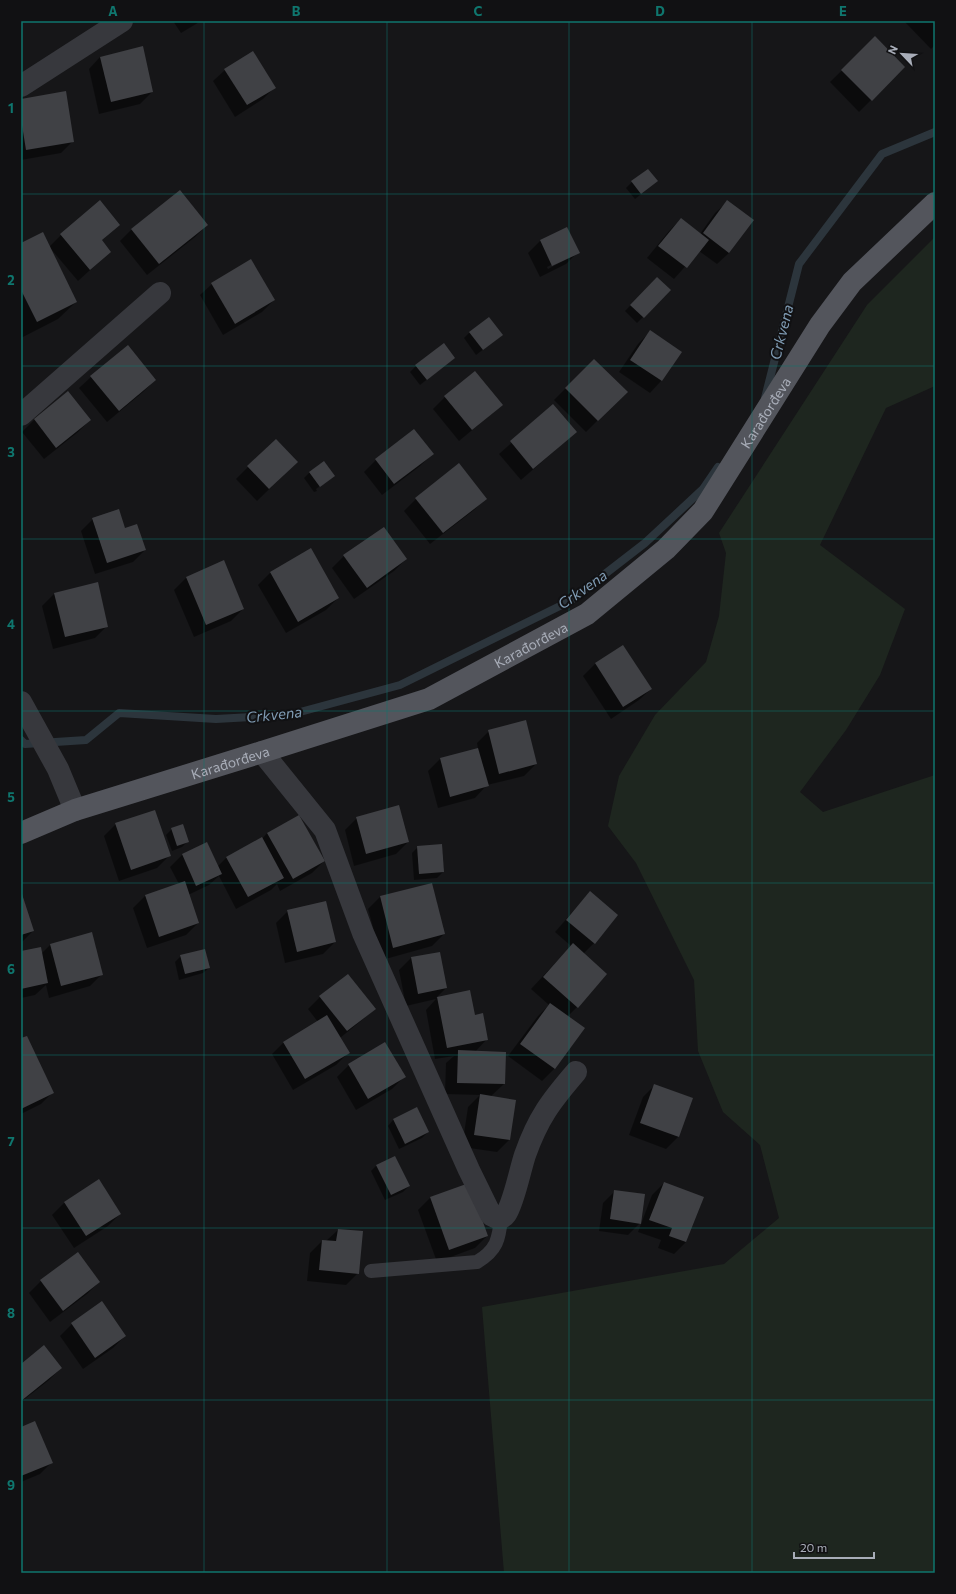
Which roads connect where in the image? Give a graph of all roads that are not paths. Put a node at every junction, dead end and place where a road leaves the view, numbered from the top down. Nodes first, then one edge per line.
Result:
1 (122, 21) edge
2 (21, 86) edge
3 (935, 203) edge
4 (160, 293) dead end
5 (21, 415) edge
6 (21, 702) edge
7 (262, 752) junction
8 (75, 810) junction
9 (21, 833) edge
10 (576, 1072) dead end
11 (501, 1218) junction
12 (371, 1271) dead end

1 - 2 street
3 - 7 main road, Karađorđeva
4 - 5 street
6 - 8 street
7 - 8 main road, Karađorđeva
7 - 11 street
8 - 9 main road, Karađorđeva
10 - 11 street
11 - 12 lane

